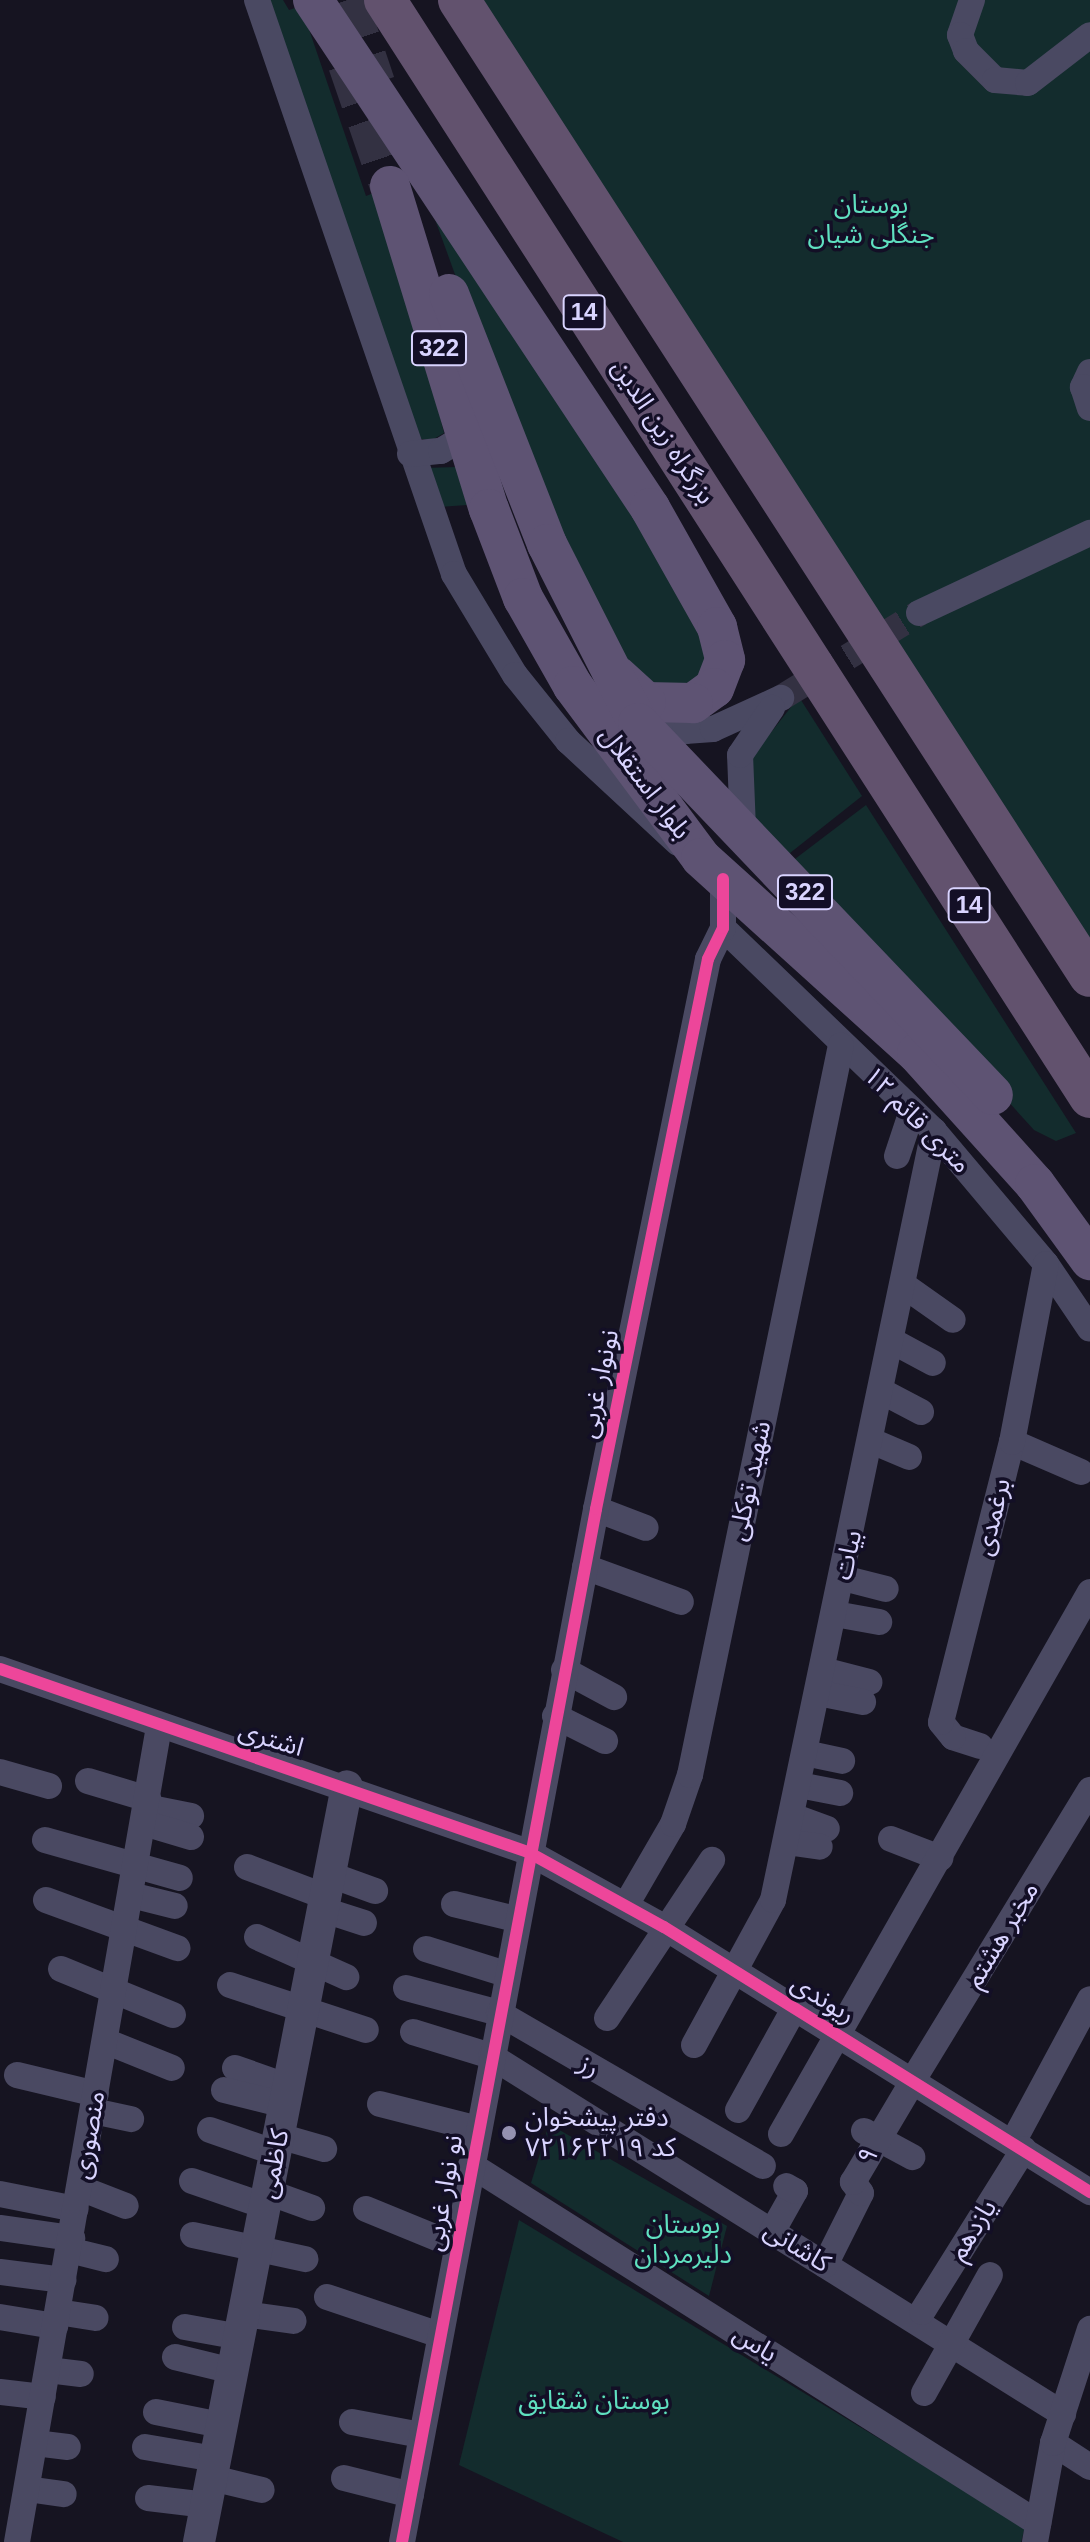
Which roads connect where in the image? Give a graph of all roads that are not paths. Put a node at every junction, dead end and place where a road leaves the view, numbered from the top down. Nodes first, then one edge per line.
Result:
1 (257, 0) edge
2 (313, 0) edge
3 (385, 0) edge
4 (459, 0) edge
5 (972, 0) edge
6 (1090, 35) edge
7 (1090, 372) edge
8 (1090, 408) edge
9 (465, 436) junction
10 (410, 454) junction
11 (1090, 533) edge
12 (547, 544) junction
13 (508, 558) junction
14 (919, 613) tunnel mouth
15 (607, 665) junction
16 (635, 717) junction
17 (743, 829) junction
18 (712, 868) junction
19 (766, 917) junction
20 (723, 928) junction
21 (1090, 976) edge
22 (872, 988) junction
23 (841, 1045) junction
24 (1090, 1097) edge
25 (912, 1111) junction
26 (934, 1131) junction
27 (897, 1156) dead end
28 (1090, 1225) edge
29 (1090, 1260) edge
30 (1046, 1264) junction
31 (906, 1287) junction
32 (953, 1320) dead end
33 (1090, 1329) edge
34 (894, 1342) junction
35 (933, 1363) dead end
36 (883, 1392) junction
37 (921, 1412) dead end
38 (874, 1442) junction
39 (1012, 1442) junction
40 (909, 1457) dead end
41 (1081, 1472) dead end
42 (596, 1509) junction
43 (646, 1528) dead end
44 (585, 1567) junction
45 (843, 1578) junction
46 (886, 1589) dead end
47 (1090, 1592) edge
48 (681, 1602) dead end
49 (835, 1614) junction
50 (879, 1622) dead end
51 (0, 1669) edge
52 (564, 1670) junction
53 (821, 1681) junction
54 (866, 1692) dead end
55 (614, 1697) dead end
56 (555, 1716) junction
57 (159, 1727) junction
58 (605, 1741) dead end
59 (980, 1746) dead end
60 (805, 1753) junction
61 (842, 1761) dead end
62 (0, 1772) edge
63 (88, 1781) dead end
64 (799, 1785) junction
65 (49, 1786) dead end
66 (347, 1786) junction
67 (1090, 1790) edge
68 (840, 1793) dead end
69 (146, 1810) junction
70 (792, 1816) junction
71 (191, 1826) dead end
72 (891, 1839) dead end
73 (45, 1840) dead end
74 (786, 1842) junction
75 (528, 1852) junction
76 (940, 1858) junction
77 (712, 1860) dead end
78 (136, 1865) junction
79 (247, 1867) dead end
80 (180, 1878) dead end
81 (375, 1891) dead end
82 (327, 1894) junction
83 (131, 1895) junction
84 (46, 1900) dead end
85 (454, 1904) dead end
86 (626, 1905) junction
87 (175, 1906) dead end
88 (516, 1919) junction
89 (364, 1923) dead end
90 (126, 1924) junction
91 (664, 1927) junction
92 (257, 1937) dead end
93 (177, 1948) dead end
94 (426, 1949) dead end
95 (313, 1965) junction
96 (61, 1969) dead end
97 (732, 1969) junction
98 (506, 1974) junction
99 (346, 1977) dead end
100 (230, 1985) dead end
101 (406, 1988) dead end
102 (114, 1993) junction
103 (1090, 1999) edge
104 (795, 2007) junction
105 (304, 2009) junction
106 (499, 2013) junction
107 (173, 2015) dead end
108 (607, 2018) dead end
109 (366, 2030) dead end
110 (413, 2032) dead end
111 (838, 2034) junction
112 (105, 2041) junction
113 (694, 2045) dead end
114 (491, 2056) junction
115 (172, 2068) dead end
116 (17, 2075) dead end
117 (230, 2079) dead end
118 (910, 2085) junction
119 (95, 2103) junction
120 (380, 2104) dead end
121 (738, 2110) dead end
122 (131, 2119) dead end
123 (282, 2120) junction
124 (478, 2129) junction
125 (210, 2130) dead end
126 (781, 2134) dead end
127 (871, 2135) junction
128 (1018, 2145) junction
129 (324, 2149) dead end
130 (912, 2157) dead end
131 (471, 2165) junction
132 (763, 2166) dead end
133 (192, 2181) dead end
134 (786, 2186) dead end
135 (1090, 2192) edge
136 (0, 2194) edge
137 (78, 2199) junction
138 (267, 2199) junction
139 (126, 2206) dead end
140 (312, 2208) dead end
141 (366, 2209) dead end
142 (0, 2228) edge
143 (772, 2232) junction
144 (193, 2235) dead end
145 (70, 2244) junction
146 (456, 2246) junction
147 (257, 2248) junction
148 (106, 2259) dead end
149 (305, 2259) dead end
150 (825, 2265) junction
151 (0, 2272) edge
152 (990, 2275) dead end
153 (63, 2280) junction
154 (327, 2297) dead end
155 (922, 2312) dead end
156 (0, 2317) edge
157 (96, 2318) dead end
158 (57, 2319) junction
159 (294, 2321) dead end
160 (242, 2326) junction
161 (185, 2327) dead end
162 (1090, 2329) edge
163 (440, 2335) junction
164 (947, 2341) junction
165 (175, 2357) dead end
166 (48, 2370) junction
167 (233, 2371) junction
168 (81, 2374) dead end
169 (0, 2392) edge
170 (924, 2393) dead end
171 (43, 2397) junction
172 (156, 2412) dead end
173 (1063, 2414) junction
174 (352, 2422) dead end
175 (221, 2425) junction
176 (421, 2435) junction
177 (35, 2443) junction
178 (1053, 2443) junction
179 (68, 2447) dead end
180 (145, 2447) dead end
181 (1090, 2467) edge
182 (344, 2478) dead end
183 (211, 2481) junction
184 (262, 2490) dead end
185 (64, 2494) dead end
186 (411, 2495) junction
187 (148, 2498) dead end
188 (16, 2504) edge
189 (1036, 2532) edge
190 (17, 2542) edge
191 (199, 2542) edge
192 (402, 2542) edge

1 - 10 street
2 - 15 main road
3 - 24 highway, بزرگراه زین الدین / 14
4 - 21 highway, 14
5 - 6 street
7 - 8 street
9 - 10 street
9 - 12 main road, بلوار استقلال / 322
9 - 13 main road, بلوار استقلال / 322
10 - 18 street
11 - 14 street
12 - 13 main road
12 - 15 main road, بلوار استقلال / 322
13 - 18 main road, بلوار استقلال / 322
15 - 16 main road, بلوار استقلال / 322
16 - 17 main road, بلوار استقلال / 322
16 - 17 street
17 - 22 main road, بلوار استقلال / 322
18 - 19 main road, بلوار استقلال / 322
18 - 20 street
19 - 20 street
19 - 22 main road, بلوار استقلال / 322
20 - 23 street, ۱۲ متری قائم
20 - 42 street, نونوار غربی
22 - 28 main road, بلوار استقلال / 322
22 - 29 main road, بلوار استقلال / 322
23 - 25 street, ۱۲ متری قائم
23 - 86 street, شهید توکلی
25 - 26 street, ۱۲ متری قائم
25 - 27 street
26 - 30 street, ۱۲ متری قائم
26 - 31 street, بیات
30 - 33 street, ۱۲ متری قائم
30 - 39 street, برغمدی
31 - 32 street
31 - 34 street, بیات
34 - 35 street
34 - 36 street, بیات
36 - 37 street
36 - 38 street, بیات
38 - 40 street
38 - 45 street, بیات
39 - 41 street
39 - 59 street, برغمدی
42 - 43 street
42 - 44 street, نونوار غربی
44 - 48 street
44 - 52 street, نونوار غربی
45 - 46 street
45 - 49 street, بیات
47 - 76 street
49 - 50 street
49 - 53 street, بیات
51 - 57 street, اشتری
52 - 55 street
52 - 56 street, نونوار غربی
53 - 54 street
53 - 60 street, بیات
56 - 58 street
56 - 75 street, نونوار غربی
57 - 66 street, اشتری
57 - 69 street, منصوری
60 - 61 street
60 - 64 street, بیات
62 - 65 street
63 - 69 street
64 - 68 street
64 - 70 street, بیات
66 - 75 street, اشتری
66 - 82 street, کاظمی
67 - 118 street, مخبر هشتم
69 - 71 street
69 - 78 street, منصوری
70 - 74 street, بیات
70 - 74 street
72 - 76 street
73 - 78 street
74 - 97 street, بیات
75 - 86 street, ریوندی
75 - 88 street, نو نوار غربی
76 - 111 street
77 - 91 street
78 - 80 street
78 - 83 street, منصوری
79 - 82 street
81 - 82 street
82 - 89 street
82 - 95 street, کاظمی
83 - 87 street
83 - 90 street, منصوری
84 - 90 street
85 - 88 street
86 - 91 street, ریوندی
88 - 98 street, نو نوار غربی
90 - 93 street
90 - 102 street, منصوری
91 - 97 street, ریوندی
91 - 108 street
92 - 95 street
94 - 98 street
95 - 99 street
95 - 105 street, کاظمی
96 - 102 street
97 - 104 street, ریوندی
97 - 113 street, بیات
98 - 106 street, نو نوار غربی
100 - 105 street
101 - 106 street, رز
102 - 107 street
102 - 112 street, منصوری
103 - 128 street, یازدهم
104 - 111 street, ریوندی
104 - 121 street
105 - 109 street
105 - 123 street, کاظمی
106 - 114 street, نو نوار غربی
106 - 132 street, رز
110 - 114 street, کاشانی
111 - 118 street, ریوندی
111 - 126 street
112 - 115 street
112 - 119 street, منصوری
114 - 124 street, نو نوار غربی
114 - 143 street, کاشانی
116 - 119 street
117 - 123 street
118 - 127 street, ۹
118 - 128 street, ریوندی
119 - 122 street
119 - 137 street, منصوری
120 - 124 street
123 - 125 street
123 - 129 street
123 - 138 street, کاظمی
124 - 131 street, نو نوار غربی
127 - 130 street
127 - 150 street, ۹
128 - 135 street, ریوندی
128 - 155 street, یازدهم
131 - 146 street, نو نوار غربی
131 - 189 street, یاس
133 - 138 street
134 - 143 street
136 - 137 street
137 - 139 street
137 - 145 street, منصوری
138 - 140 street
138 - 147 street, کاظمی
141 - 146 street
142 - 145 street
143 - 150 street, کاشانی
144 - 147 street
145 - 148 street
145 - 153 street, منصوری
146 - 163 street, نو نوار غربی
147 - 149 street
147 - 160 street, کاظمی
150 - 164 street, کاشانی
151 - 153 street
152 - 164 street
153 - 158 street, منصوری
154 - 163 street
156 - 158 street
157 - 158 street
158 - 166 street, منصوری
159 - 160 street
160 - 161 street
160 - 167 street, کاظمی
162 - 173 street
163 - 176 street, نو نوار غربی
164 - 170 street
164 - 173 street, کاشانی
165 - 167 street
166 - 168 street
166 - 171 street, منصوری
167 - 175 street, کاظمی
169 - 171 street
171 - 177 street, منصوری
172 - 175 street
173 - 178 street
174 - 176 street
175 - 183 street, کاظمی
176 - 186 street, نو نوار غربی
177 - 179 street
177 - 188 street, منصوری
178 - 181 street
178 - 189 street
180 - 183 street
182 - 186 street
183 - 184 street
183 - 187 street
183 - 191 street, کاظمی
185 - 188 street
186 - 192 street, نو نوار غربی
188 - 190 street, منصوری

